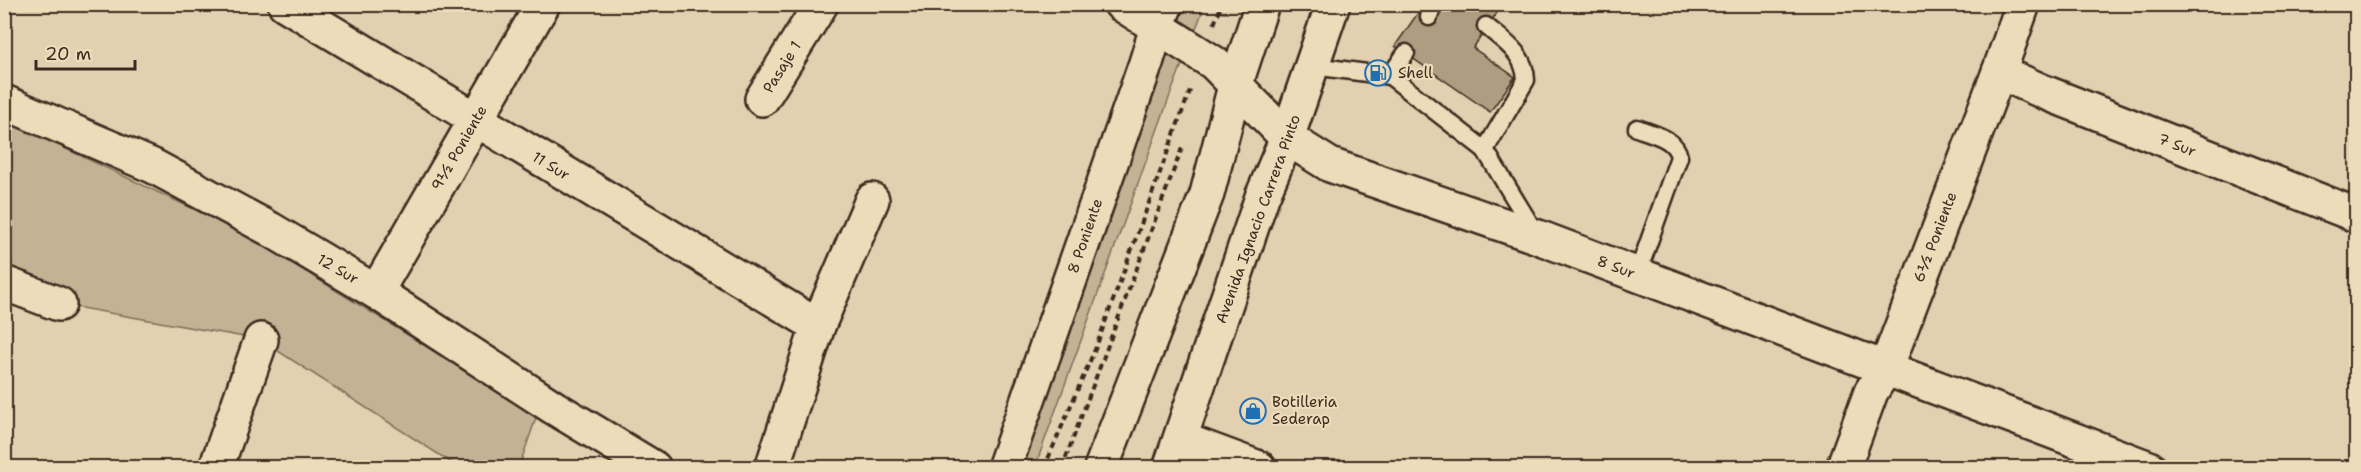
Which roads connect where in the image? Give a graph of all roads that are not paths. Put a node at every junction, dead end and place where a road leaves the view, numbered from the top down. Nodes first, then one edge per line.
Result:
1 (285, 4) edge
2 (543, 4) edge
3 (821, 4) edge
4 (1121, 4) edge
5 (1262, 4) edge
6 (1334, 4) edge
7 (2023, 4) edge
8 (1162, 16) edge
9 (1486, 26) dead end
10 (1406, 53) dead end
11 (1313, 66) junction
12 (1999, 72) junction
13 (1390, 76) junction
14 (1235, 86) junction
15 (762, 99) dead end
16 (4, 102) edge
17 (475, 120) junction
18 (1637, 128) dead end
19 (1287, 138) junction
20 (1485, 150) junction
21 (872, 200) dead end
22 (2356, 215) edge
23 (1538, 237) junction
24 (1637, 275) junction
25 (4, 283) edge
26 (376, 292) junction
27 (59, 304) dead end
28 (818, 326) junction
29 (261, 340) dead end
30 (1886, 368) junction
31 (1175, 453) edge
32 (216, 468) edge
33 (654, 468) edge
34 (772, 468) edge
35 (1004, 468) edge
36 (1101, 468) edge
37 (1259, 468) edge
38 (1843, 468) edge
39 (2149, 468) edge

1 - 17 street, 11 Sur
2 - 17 street, 9½ Poniente
3 - 15 street, Pasaje 1
4 - 8 street, 8 Sur
5 - 14 street
6 - 11 street, Avenida Ignacio Carrera Pinto
7 - 12 street, 6½ Poniente
8 - 14 street, 8 Sur
8 - 35 street, 8 Poniente
9 - 20 lane
10 - 13 lane
11 - 13 lane
11 - 19 street, Avenida Ignacio Carrera Pinto
12 - 22 street, 7 Sur
12 - 30 street, 6½ Poniente
13 - 20 lane
14 - 19 street, 8 Sur
14 - 36 street
16 - 26 street, 12 Sur
17 - 26 street, 9½ Poniente
17 - 28 street, 11 Sur
18 - 24 lane
19 - 23 street, 8 Sur
19 - 31 street, Avenida Ignacio Carrera Pinto
20 - 23 lane
21 - 28 street
23 - 24 street, 8 Sur
24 - 30 street, 8 Sur
25 - 27 street
26 - 33 street, 12 Sur
28 - 34 street
29 - 32 street
30 - 38 street, 6½ Poniente
30 - 39 street, 8 Sur
31 - 37 street

